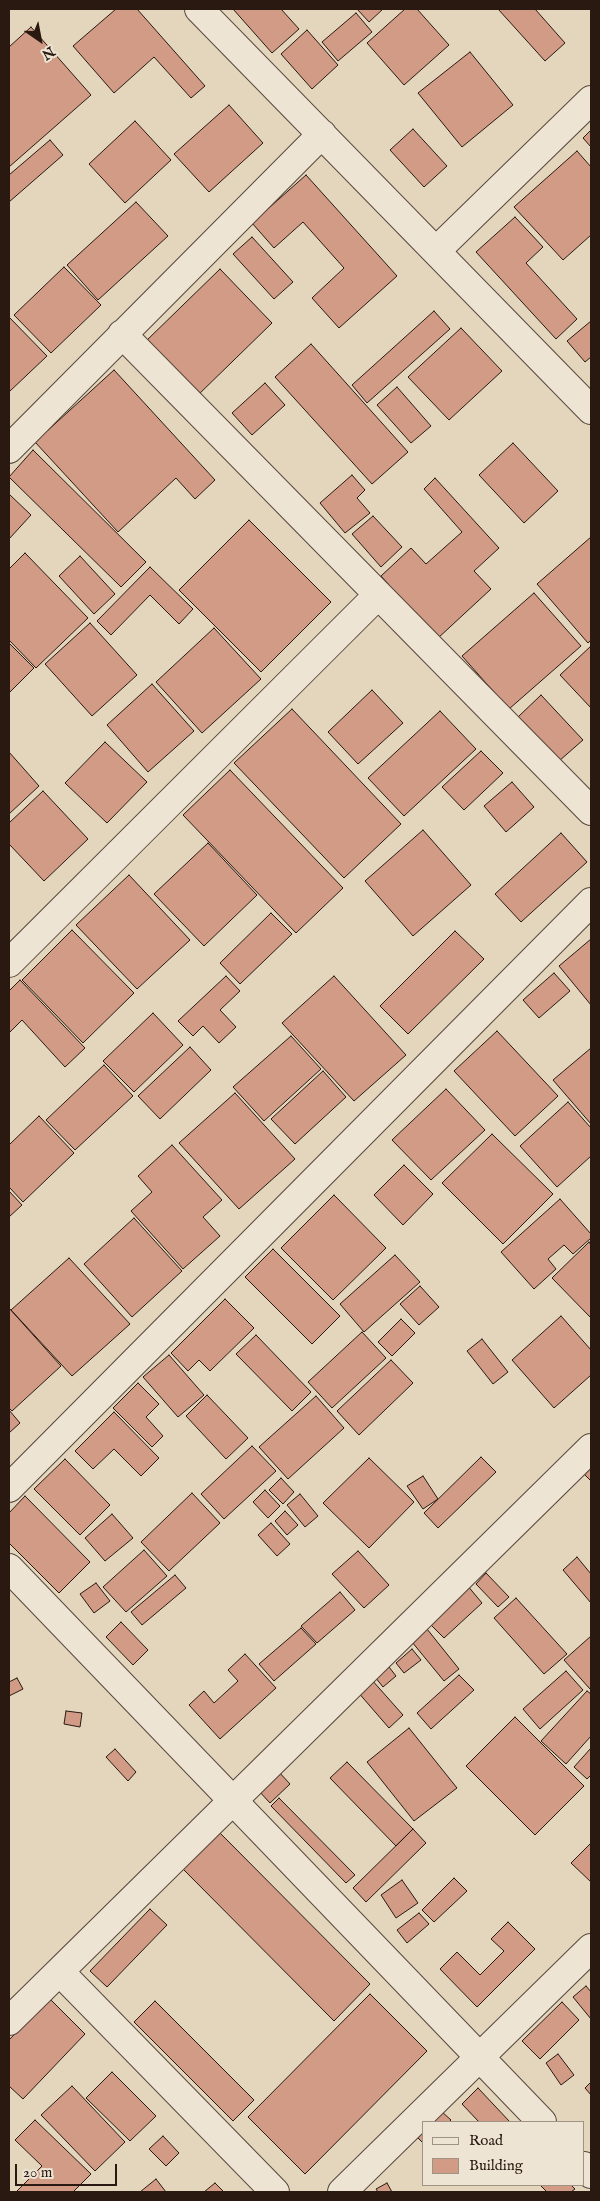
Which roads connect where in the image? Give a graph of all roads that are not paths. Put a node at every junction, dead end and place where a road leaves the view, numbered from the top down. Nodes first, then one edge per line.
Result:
1 (199, 9) edge
2 (591, 100) edge
3 (322, 134) junction
4 (436, 251) junction
5 (122, 334) junction
6 (591, 410) edge
7 (9, 449) edge
8 (378, 595) junction
9 (591, 812) edge
10 (591, 902) edge
11 (9, 963) edge
12 (591, 1448) edge
13 (9, 1488) edge
14 (9, 1568) edge
15 (233, 1801) junction
16 (591, 1948) edge
17 (60, 1972) junction
18 (9, 2021) edge
19 (479, 2058) junction
20 (541, 2121) edge
21 (275, 2192) edge
22 (342, 2192) edge

1 - 3 street
2 - 4 street
3 - 4 street
3 - 5 street
4 - 6 street
5 - 7 street
5 - 8 street
8 - 9 street
8 - 11 street
10 - 13 street
12 - 15 street
14 - 15 street
15 - 17 street
15 - 19 street
16 - 19 street
17 - 18 street
17 - 21 street
19 - 20 street
19 - 22 street

